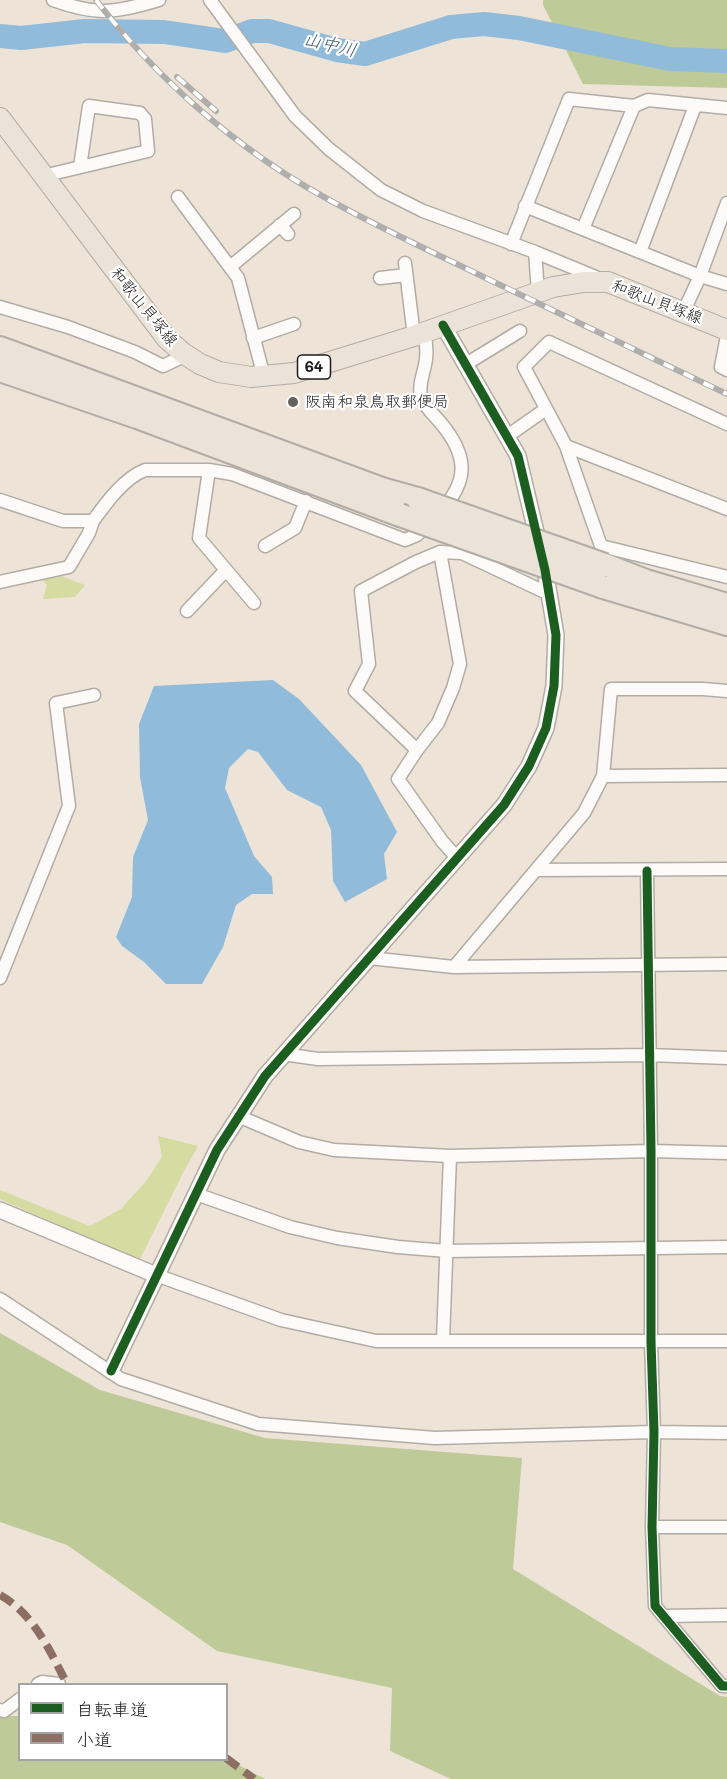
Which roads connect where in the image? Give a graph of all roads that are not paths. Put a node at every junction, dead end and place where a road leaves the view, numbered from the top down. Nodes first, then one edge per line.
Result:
1 (53, 0) edge
2 (159, 0) edge
3 (210, 0) edge
4 (634, 106) junction
5 (695, 106) junction
6 (727, 108) edge
7 (0, 120) edge
8 (80, 167) junction
9 (43, 176) junction
10 (178, 197) dead end
11 (727, 203) edge
12 (525, 206) junction
13 (294, 214) dead end
14 (583, 229) junction
15 (511, 244) junction
16 (535, 252) junction
17 (640, 252) junction
18 (230, 267) junction
19 (700, 276) junction
20 (380, 278) dead end
21 (608, 282) junction
22 (727, 284) edge
23 (538, 292) junction
24 (0, 307) edge
25 (683, 313) junction
26 (294, 324) dead end
27 (443, 325) junction
28 (727, 330) edge
29 (520, 332) dead end
30 (419, 334) junction
31 (727, 336) edge
32 (253, 338) junction
33 (0, 348) edge
34 (186, 355) junction
35 (465, 364) junction
36 (0, 369) edge
37 (727, 370) edge
38 (264, 377) junction
39 (546, 409) junction
40 (727, 424) edge
41 (506, 437) junction
42 (566, 446) junction
43 (209, 470) junction
44 (0, 500) edge
45 (306, 501) junction
46 (727, 509) edge
47 (93, 521) junction
48 (265, 546) dead end
49 (440, 552) junction
50 (226, 570) junction
51 (0, 571) edge
52 (604, 576) junction
53 (727, 577) edge
54 (16, 580) junction
55 (0, 582) edge
56 (549, 594) junction
57 (254, 603) dead end
58 (727, 605) edge
59 (187, 611) dead end
60 (727, 624) edge
61 (727, 691) edge
62 (94, 695) dead end
63 (417, 750) junction
64 (727, 775) edge
65 (603, 776) junction
66 (458, 859) junction
67 (537, 870) junction
68 (727, 870) edge
69 (647, 871) junction
70 (369, 958) junction
71 (648, 964) junction
72 (727, 964) edge
73 (454, 967) junction
74 (0, 978) edge
75 (283, 1054) junction
76 (649, 1055) junction
77 (727, 1058) edge
78 (238, 1116) junction
79 (651, 1151) junction
80 (727, 1153) edge
81 (450, 1156) junction
82 (196, 1194) junction
83 (0, 1210) edge
84 (651, 1248) junction
85 (727, 1248) edge
86 (447, 1251) junction
87 (156, 1275) junction
88 (0, 1299) edge
89 (443, 1340) junction
90 (727, 1341) edge
91 (651, 1342) junction
92 (111, 1371) junction
93 (654, 1432) junction
94 (727, 1433) edge
95 (652, 1527) junction
96 (727, 1527) edge
97 (727, 1615) edge
98 (664, 1616) junction
99 (727, 1686) edge
100 (18, 1700) edge
101 (0, 1710) edge

1 - 2 street
3 - 15 street
4 - 5 street
4 - 12 street
4 - 14 street
5 - 6 street
5 - 17 street
7 - 9 main road, 和歌山貝塚線 / 64
8 - 8 street
8 - 9 street
9 - 34 main road, 和歌山貝塚線 / 64
10 - 18 street
11 - 19 street
12 - 14 street
12 - 15 street
13 - 18 street
14 - 17 street
15 - 16 street
16 - 21 street
16 - 23 street
17 - 19 street
18 - 32 street
19 - 22 street
19 - 25 street
20 - 30 street
21 - 23 main road, 和歌山貝塚線 / 64
21 - 25 main road, 和歌山貝塚線 / 64
23 - 27 main road, 和歌山貝塚線 / 64
24 - 34 street
25 - 28 main road, 和歌山貝塚線 / 64
26 - 32 street
27 - 30 main road, 和歌山貝塚線 / 64
27 - 35 street
29 - 35 street
30 - 38 main road, 和歌山貝塚線 / 64
30 - 45 street
31 - 37 street
32 - 38 street
33 - 52 highway, bridge
34 - 38 main road, 和歌山貝塚線 / 64
35 - 41 street
36 - 52 highway, bridge
39 - 40 street
39 - 41 street
39 - 42 street
41 - 56 street
42 - 46 street
42 - 53 street
43 - 45 street
43 - 47 street
43 - 50 street
44 - 47 street
45 - 48 street
47 - 54 street
49 - 56 street
49 - 63 street
49 - 63 street
50 - 57 street
50 - 59 street
51 - 54 street
52 - 58 highway
52 - 60 highway
54 - 55 street
56 - 66 street
61 - 65 street
62 - 74 street
63 - 66 street
64 - 65 street
65 - 67 street
66 - 70 street
67 - 69 street
67 - 73 street
68 - 69 street
69 - 71 street
70 - 73 street
70 - 75 street
71 - 72 street
71 - 73 street
71 - 76 street
75 - 76 street
75 - 78 street
76 - 77 street
76 - 79 street
78 - 81 street
78 - 82 street
79 - 80 street
79 - 81 street
79 - 84 street
81 - 86 street
82 - 86 street
82 - 87 street
83 - 87 street
84 - 85 street
84 - 86 street
84 - 91 street
86 - 89 street
87 - 89 street
87 - 92 street
88 - 92 street
89 - 91 street
90 - 91 street
91 - 93 street
92 - 93 street
93 - 94 street
93 - 95 street
95 - 96 street
95 - 98 street
97 - 98 street
98 - 99 street
100 - 101 street

